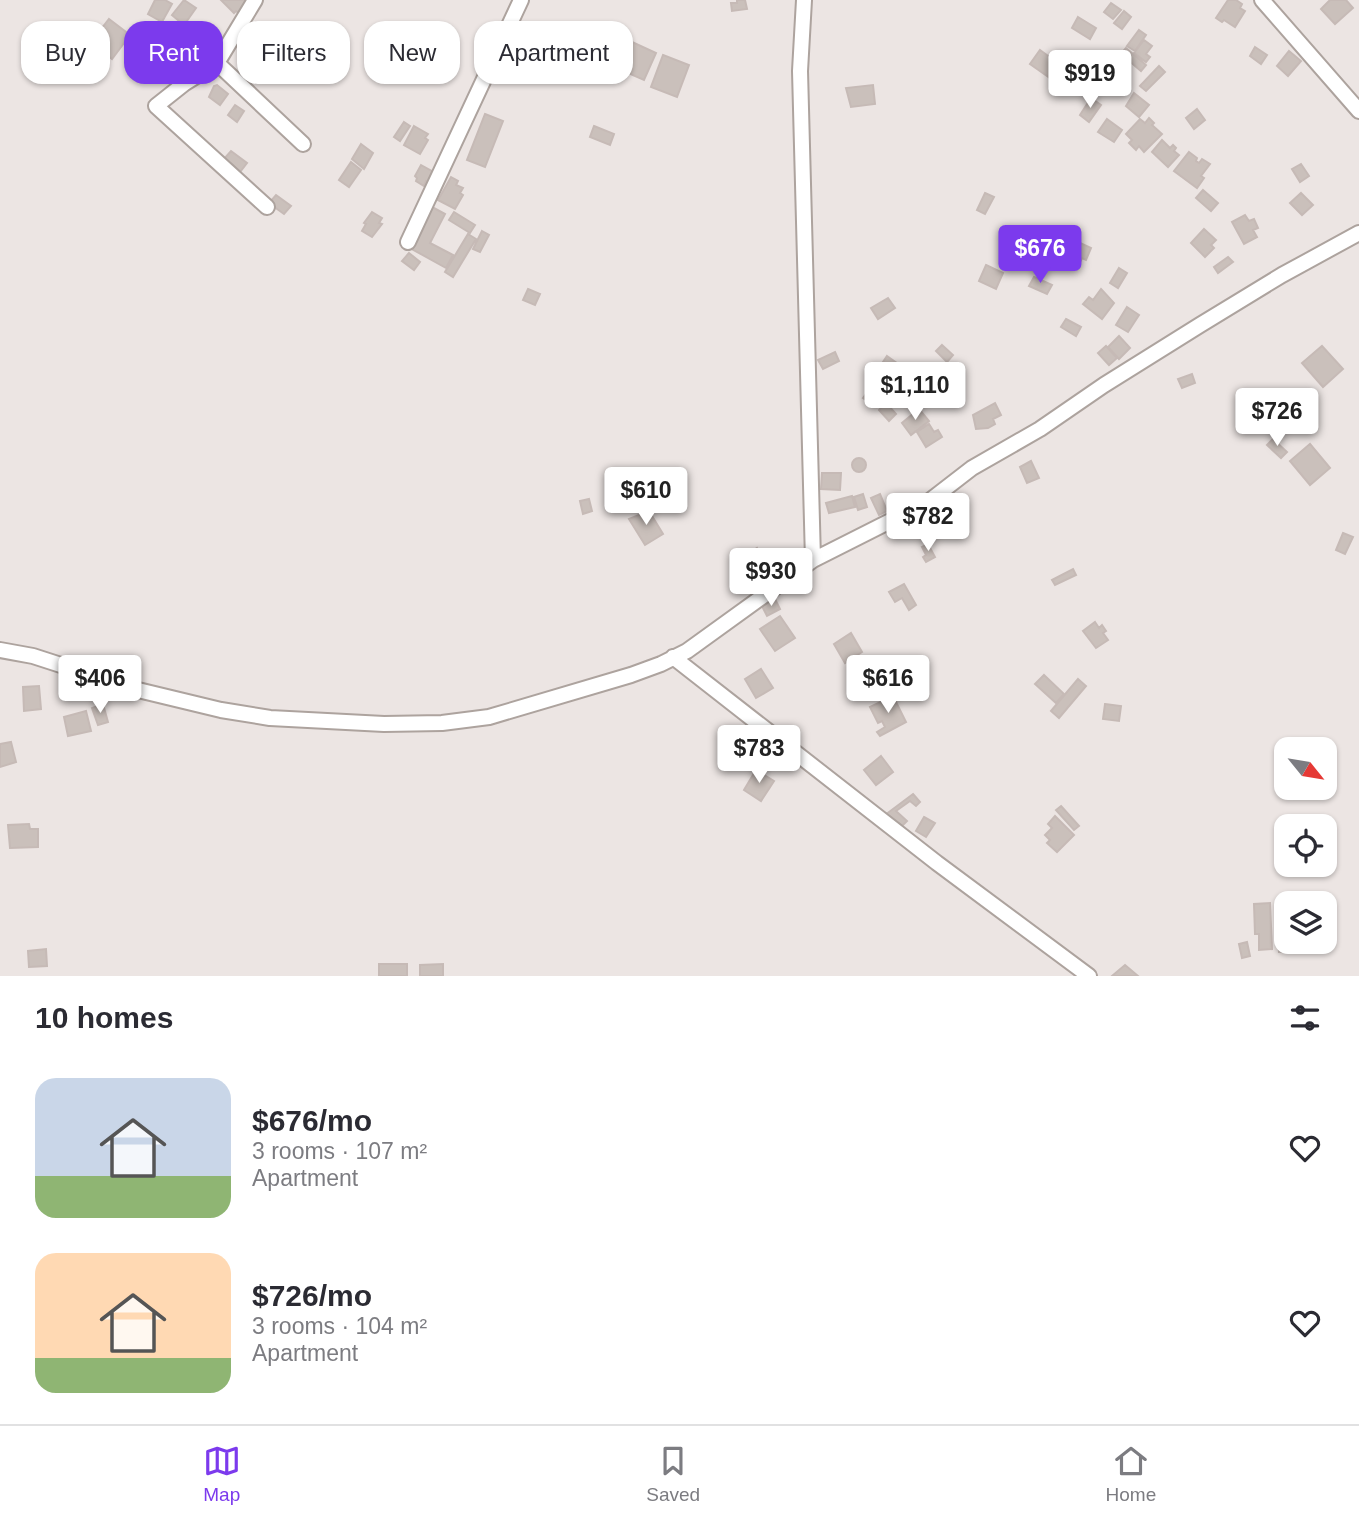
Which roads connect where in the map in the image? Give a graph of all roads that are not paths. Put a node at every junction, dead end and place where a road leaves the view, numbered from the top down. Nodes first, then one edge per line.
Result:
1 (255, 0) edge
2 (522, 0) edge
3 (804, 0) edge
4 (1262, 0) edge
5 (223, 53) edge
6 (223, 69) edge
7 (184, 84) edge
8 (1359, 111) edge
9 (303, 144) dead end
10 (267, 207) dead end
11 (1359, 233) edge
12 (408, 242) dead end
13 (813, 560) junction
14 (0, 650) edge
15 (673, 657) junction
16 (1089, 976) edge

1 - 5 street
2 - 12 street
3 - 13 street
4 - 8 street
6 - 9 street
7 - 10 street
11 - 13 street
13 - 15 street
14 - 15 street
15 - 16 street

